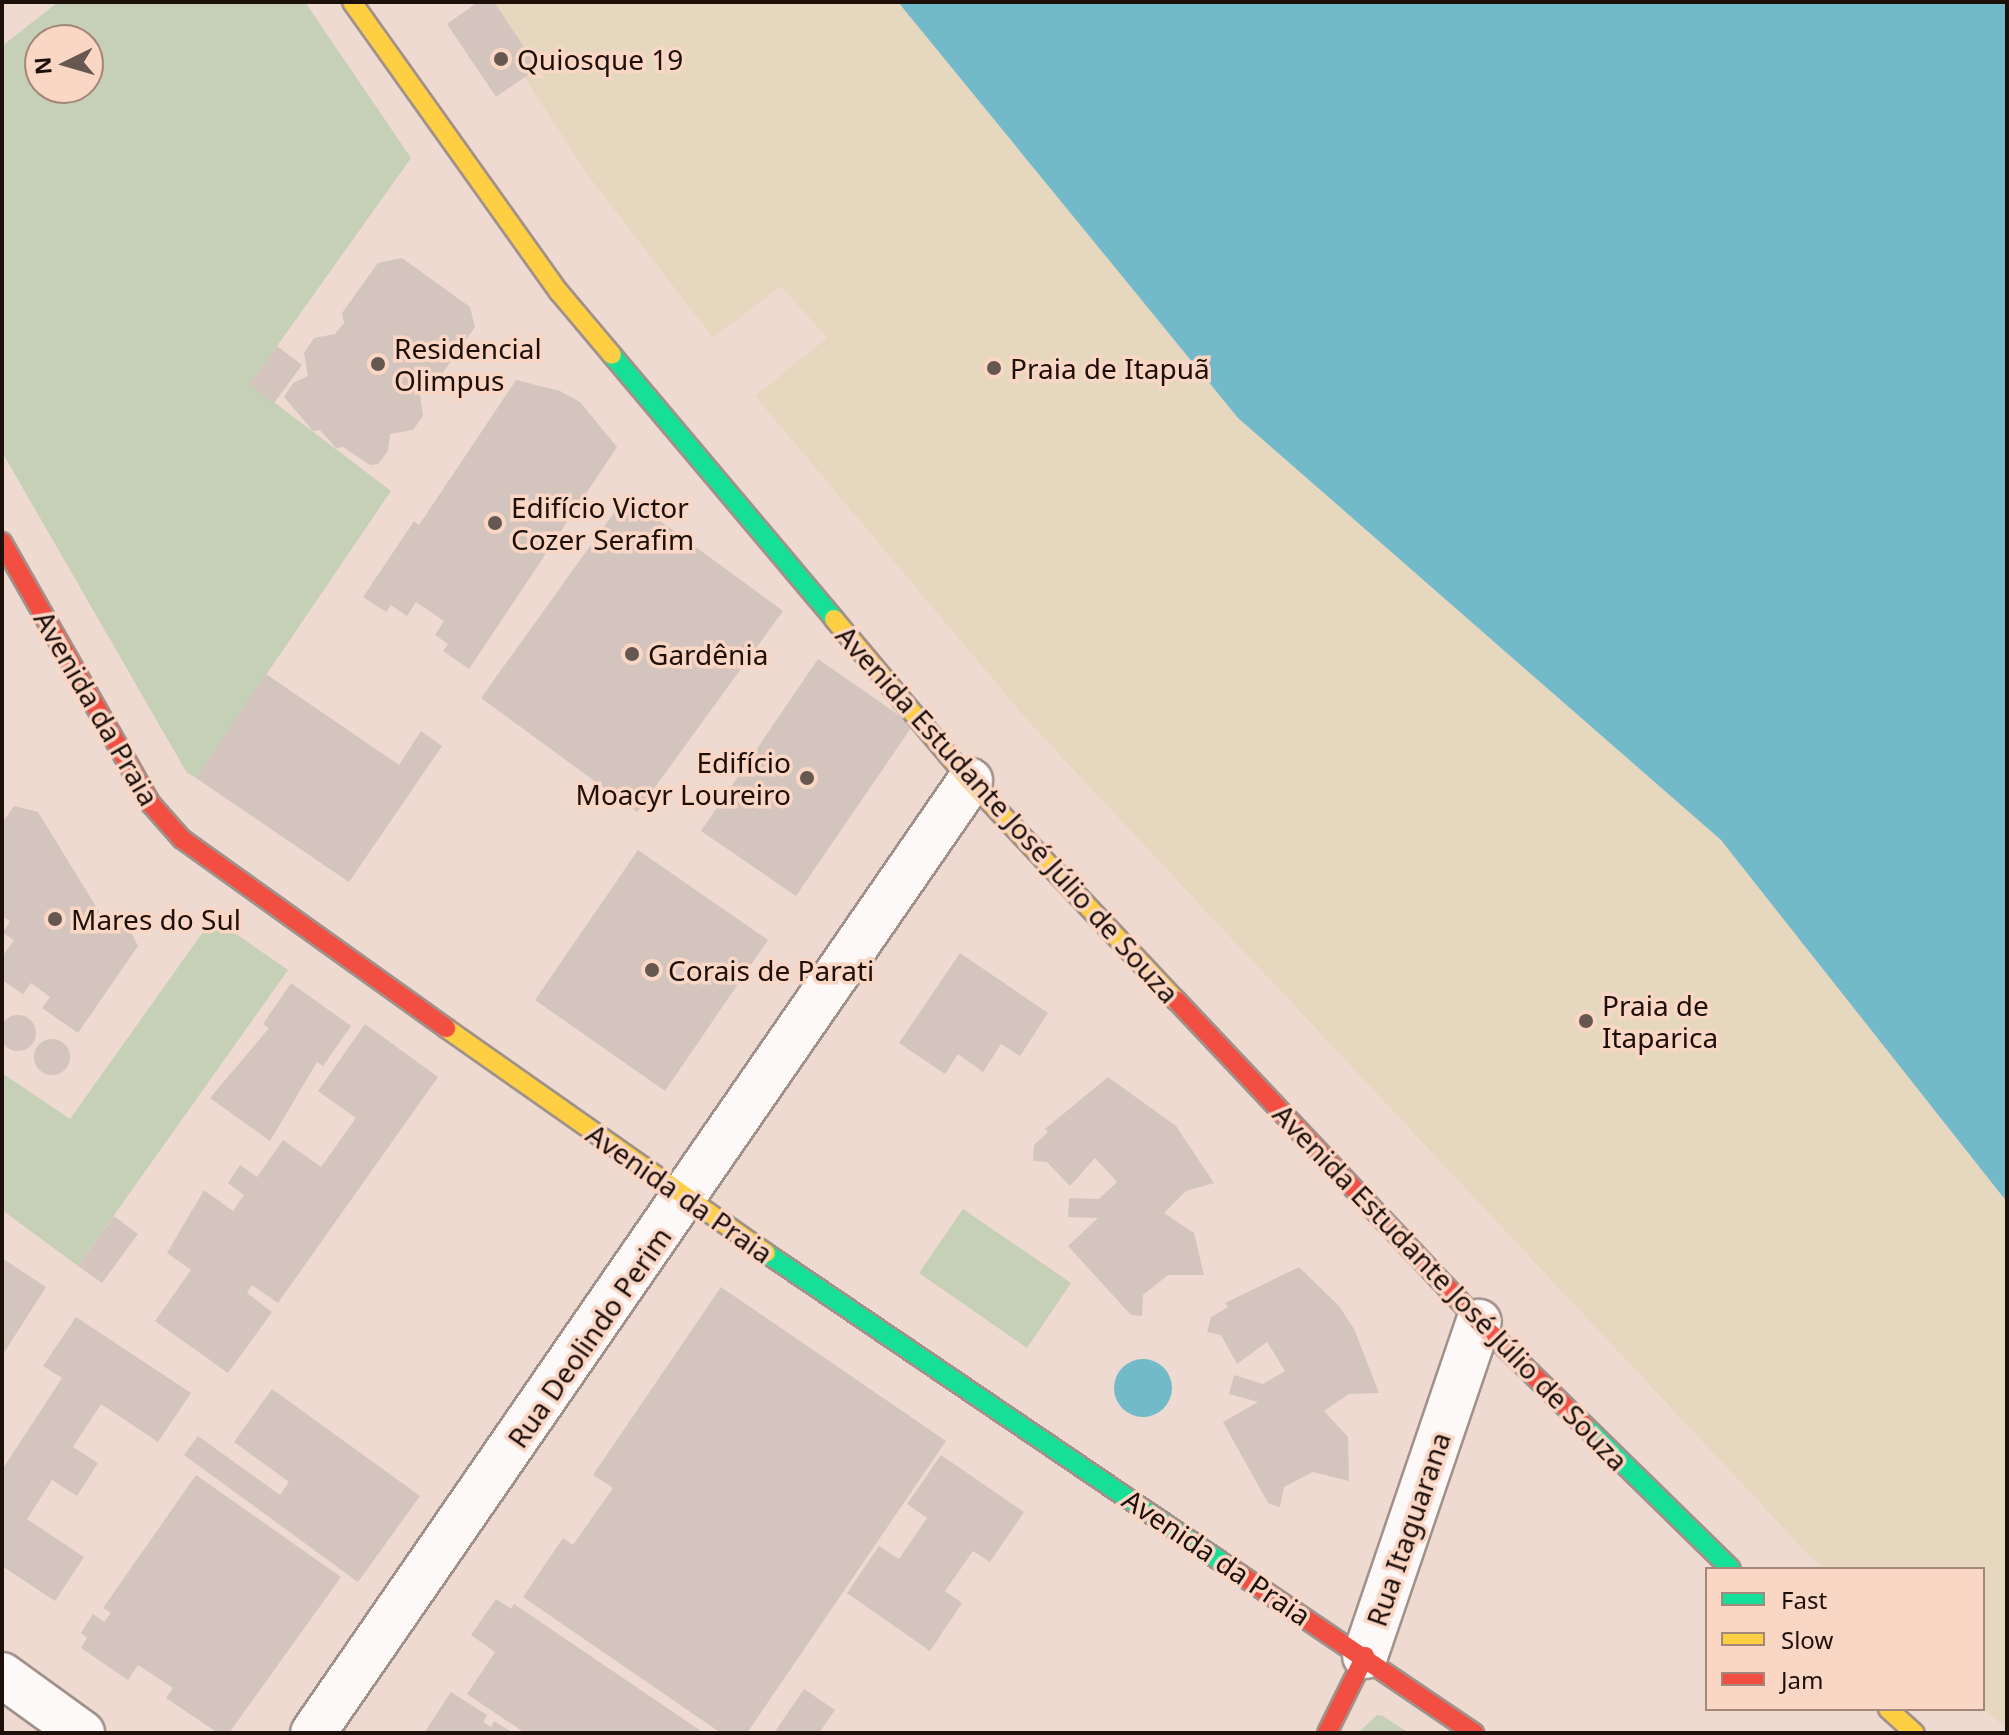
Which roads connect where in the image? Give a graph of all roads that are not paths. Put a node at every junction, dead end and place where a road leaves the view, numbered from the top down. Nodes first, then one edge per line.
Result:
1 (352, 2) edge
2 (2, 542) edge
3 (970, 781) junction
4 (686, 1199) junction
5 (1479, 1322) junction
6 (1729, 1567) edge
7 (1365, 1656) junction
8 (2, 1675) edge
9 (1890, 1711) edge
10 (82, 1733) edge
11 (313, 1733) edge
12 (1327, 1733) edge
13 (1474, 1733) edge
14 (1915, 1733) edge

1 - 3 street, Avenida Estudante José Júlio de Souza
2 - 4 street, Avenida da Praia
3 - 4 street, Rua Deolindo Perim
3 - 5 street, Avenida Estudante José Júlio de Souza
4 - 7 street, Avenida da Praia
4 - 11 street, Rua Deolindo Perim
5 - 6 street, Avenida Estudante José Júlio de Souza
5 - 7 street, Rua Itaguarana
7 - 12 street, Rua Itaguarana
7 - 13 street, Avenida da Praia
8 - 10 street
9 - 14 street

